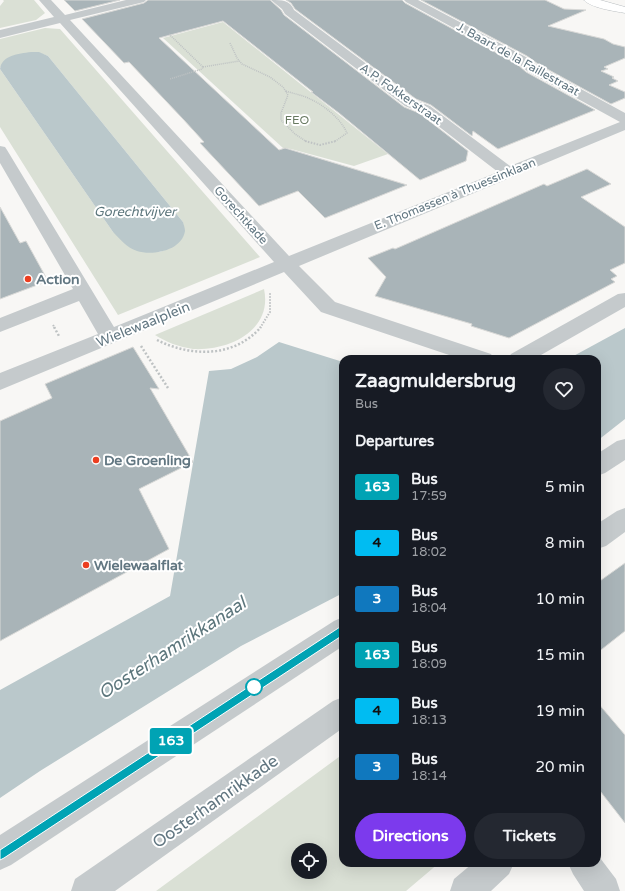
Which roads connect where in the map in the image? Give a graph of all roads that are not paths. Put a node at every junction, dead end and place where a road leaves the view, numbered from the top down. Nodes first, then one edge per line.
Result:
1 (45, 0) edge
2 (140, 0) edge
3 (277, 0) edge
4 (410, 0) edge
5 (590, 0) edge
6 (603, 5) junction
7 (625, 10) edge
8 (625, 17) edge
9 (63, 19) junction
10 (0, 34) edge
11 (625, 119) edge
12 (625, 125) edge
13 (0, 150) edge
14 (508, 172) junction
15 (286, 264) junction
16 (84, 292) junction
17 (625, 299) edge
18 (0, 325) edge
19 (110, 337) junction
20 (472, 355) edge
21 (525, 355) edge
22 (0, 382) edge
23 (625, 448) edge
24 (601, 463) edge
25 (625, 518) edge
26 (601, 535) edge
27 (339, 633) edge
28 (339, 714) edge
29 (0, 854) edge
30 (493, 867) edge
31 (587, 867) edge
32 (87, 891) edge
33 (466, 891) edge
34 (604, 891) edge

1 - 9 street, Gorechtkade
2 - 9 street
3 - 14 street, A.P. Fokkerstraat
4 - 11 street, J. Baart de la Faillestraat
5 - 6 main road
6 - 7 main road
6 - 8 main road
9 - 10 street
9 - 15 street, Gorechtkade
12 - 14 street, E. Thomassen à Thuessinklaan
13 - 16 street
14 - 15 street, E. Thomassen à Thuessinklaan
15 - 19 street, Wielewaalplein
15 - 20 street, Gorechtkade
16 - 18 street
16 - 19 street
17 - 21 street
19 - 22 street, Wielewaalplein
23 - 24 street
25 - 26 street
27 - 29 street
28 - 32 street, Oosterhamrikkade
30 - 33 street
31 - 34 street

